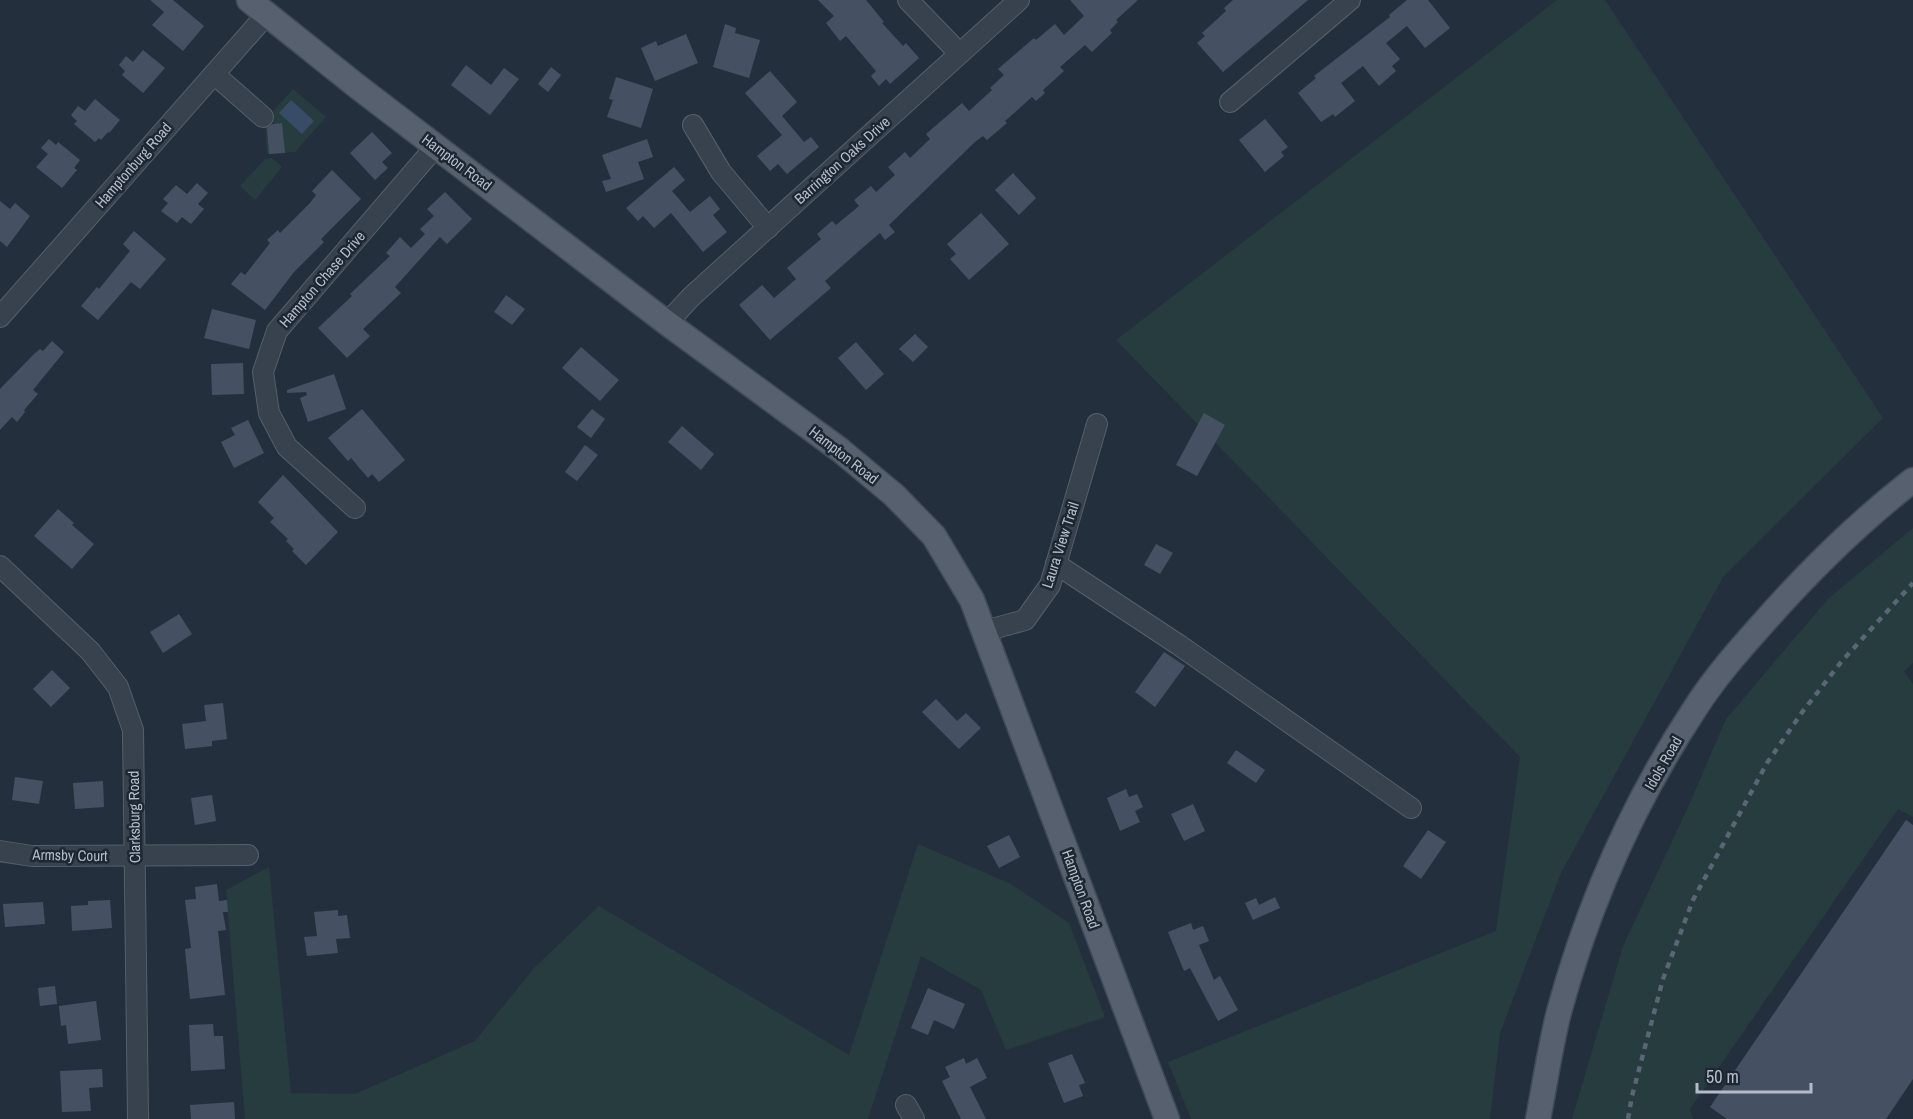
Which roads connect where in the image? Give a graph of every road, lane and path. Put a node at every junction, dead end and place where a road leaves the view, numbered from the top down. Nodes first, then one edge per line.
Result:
1 (908, 0) edge
2 (1019, 0) edge
3 (1350, 0) edge
4 (258, 7) edge
5 (959, 53) junction
6 (214, 74) junction
7 (1230, 102) dead end
8 (263, 117) dead end
9 (693, 125) dead end
10 (436, 146) junction
11 (768, 228) junction
12 (0, 317) edge
13 (667, 323) junction
14 (1097, 424) dead end
15 (1913, 480) edge
16 (355, 508) dead end
17 (1056, 564) junction
18 (0, 566) edge
19 (984, 631) junction
20 (1412, 807) dead end
21 (0, 851) edge
22 (248, 855) dead end
23 (135, 856) junction
24 (138, 1119) edge
25 (1167, 1119) edge
26 (1538, 1119) edge

1 - 5 street
2 - 5 street, Barrington Oaks Drive
3 - 7 street
4 - 6 street, Hamptonburg Road
4 - 10 main road, Hampton Road
5 - 11 street, Barrington Oaks Drive
6 - 8 street
6 - 12 street, Hamptonburg Road
9 - 11 street
10 - 13 main road, Hampton Road
10 - 16 street, Hampton Chase Drive
11 - 13 street, Barrington Oaks Drive
13 - 19 main road, Hampton Road
14 - 17 street, Laura View Trail
15 - 26 main road, Idols Road
17 - 19 street, Laura View Trail
17 - 20 street
18 - 23 street, Clarksburg Road
19 - 25 main road, Hampton Road
21 - 23 street, Armsby Court
22 - 23 street, Armsby Court
23 - 24 street, Clarksburg Road

